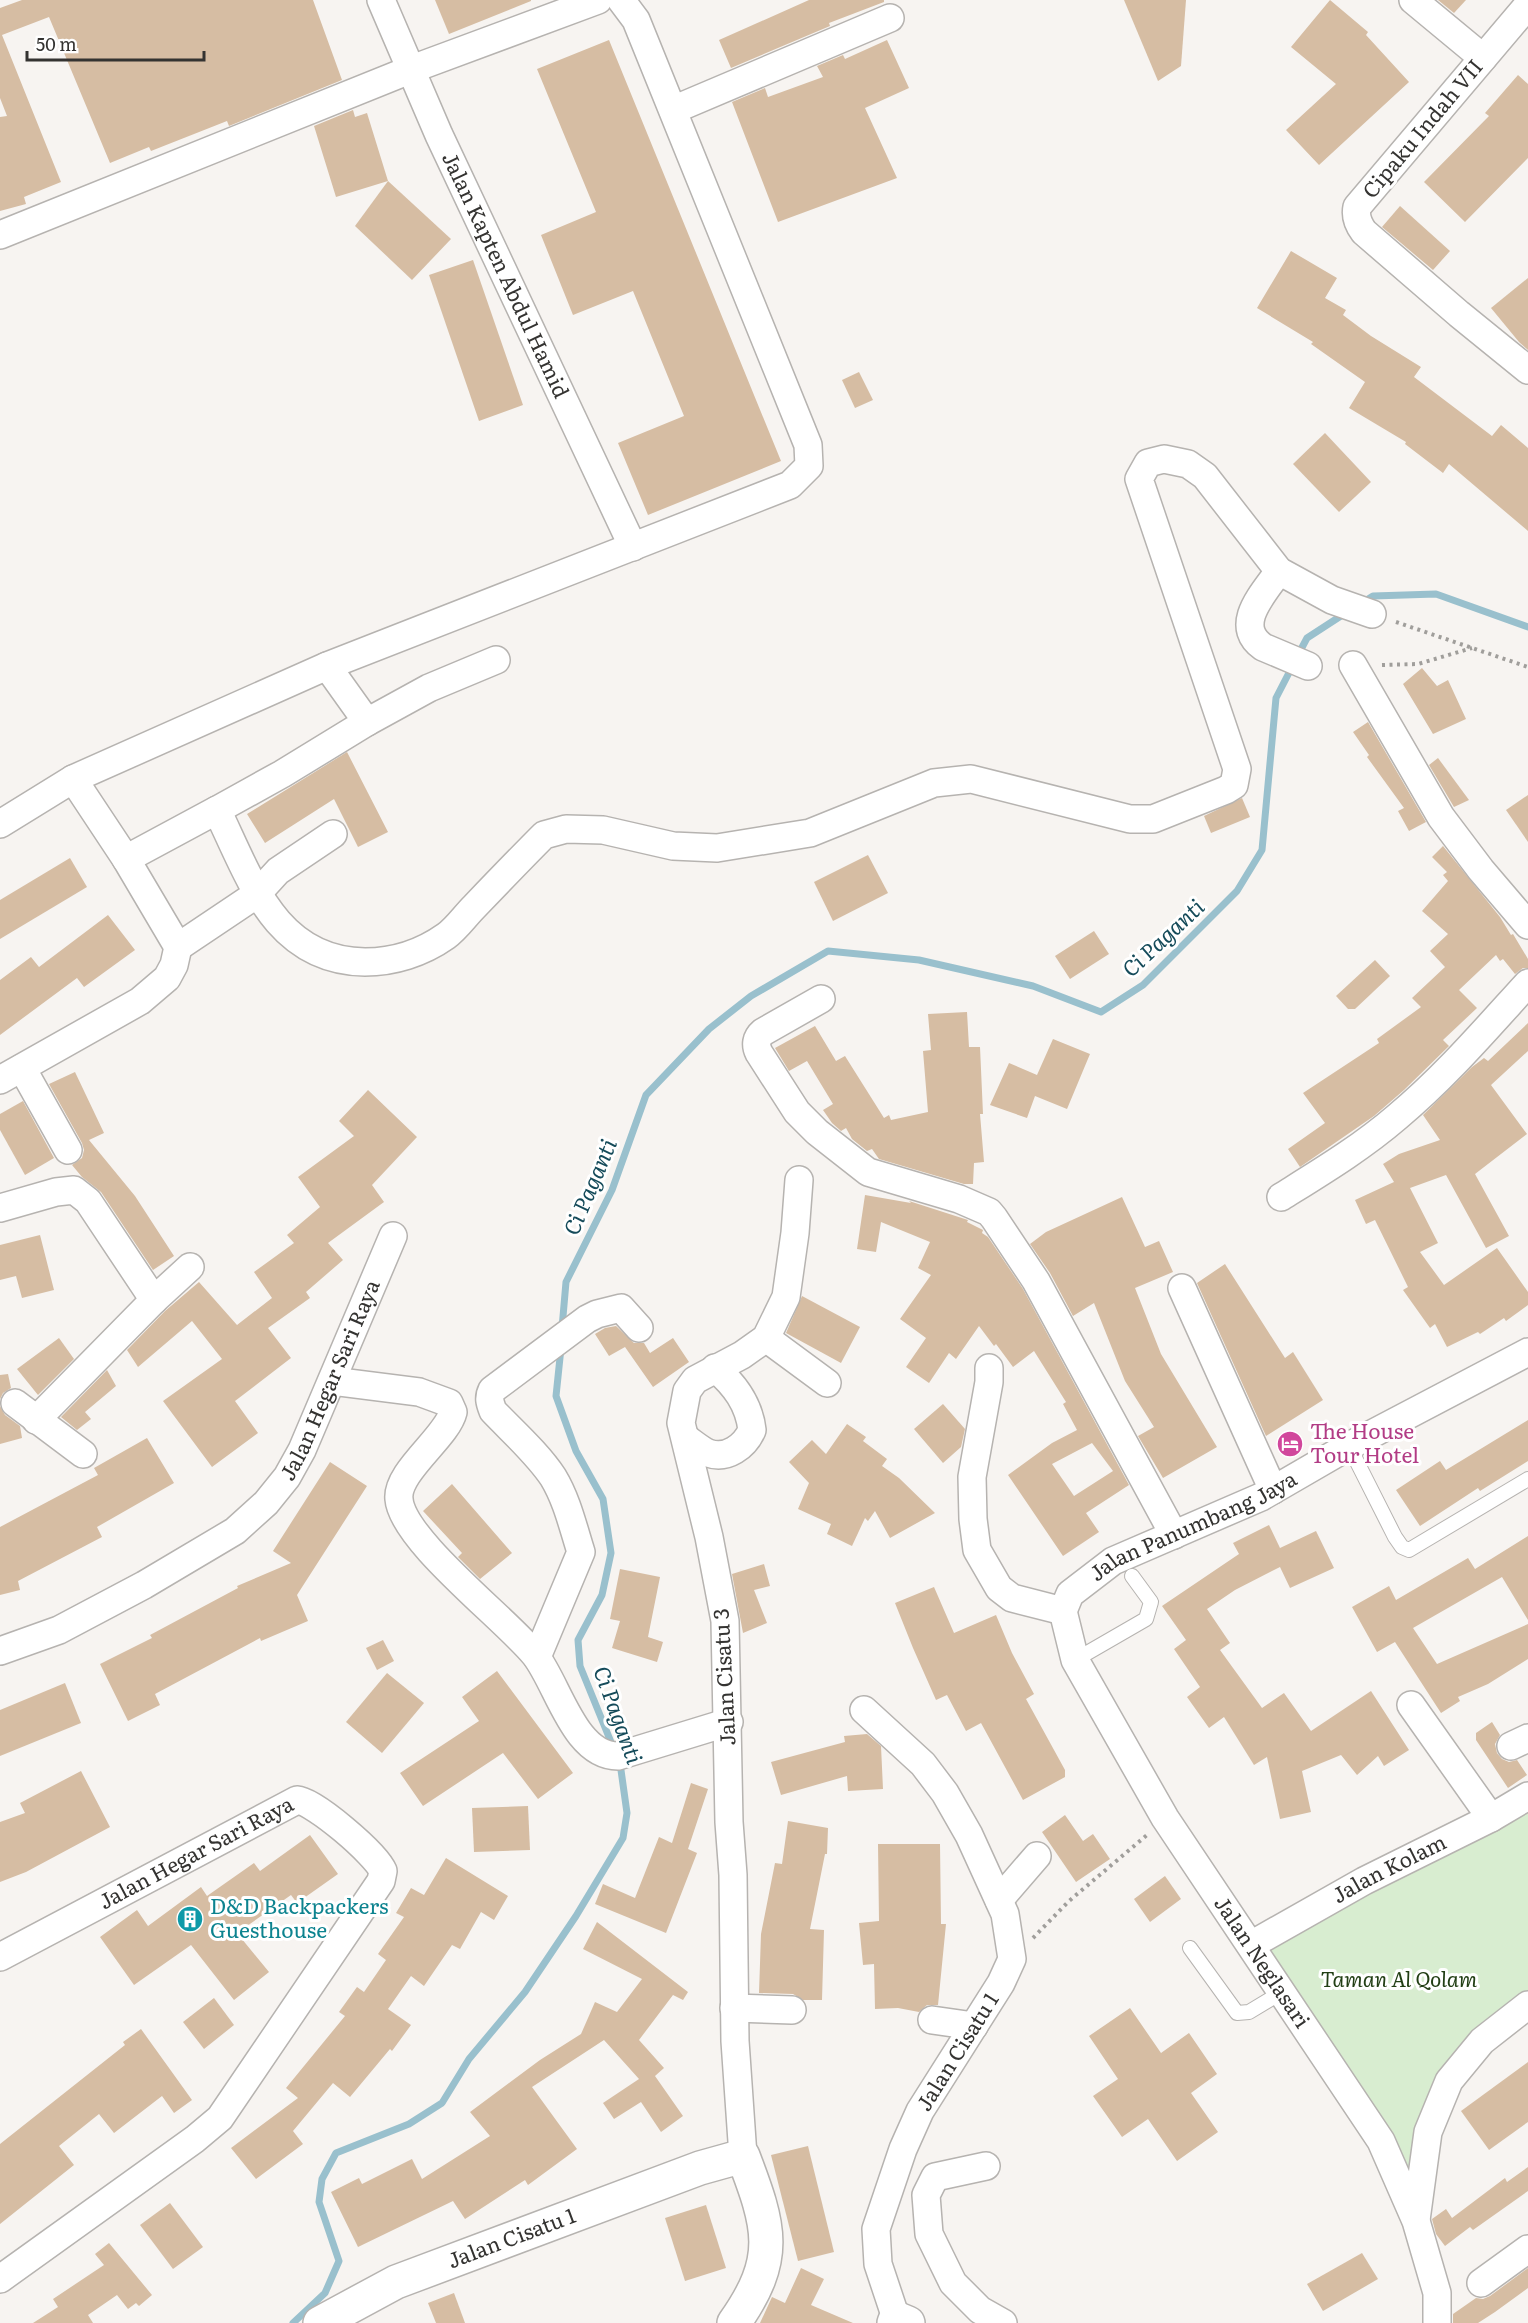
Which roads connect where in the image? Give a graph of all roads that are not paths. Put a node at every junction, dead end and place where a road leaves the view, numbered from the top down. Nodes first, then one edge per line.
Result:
1 (381, 0) edge
2 (598, 0) edge
3 (621, 0) edge
4 (1413, 0) edge
5 (1528, 5) edge
6 (890, 18) dead end
7 (1484, 58) junction
8 (412, 69) junction
9 (673, 110) junction
10 (0, 235) edge
11 (1528, 370) edge
12 (633, 547) junction
13 (1279, 571) junction
14 (1372, 614) road end
15 (496, 660) dead end
16 (1353, 664) road end
17 (327, 666) junction
18 (1308, 666) dead end
19 (367, 722) junction
20 (73, 779) junction
21 (217, 810) junction
22 (0, 824) edge
23 (333, 834) dead end
24 (126, 859) junction
25 (257, 894) junction
26 (1528, 925) edge
27 (178, 947) junction
28 (1528, 983) edge
29 (820, 999) dead end
30 (11, 1074) edge
31 (69, 1150) dead end
32 (799, 1180) dead end
33 (1281, 1197) dead end
34 (0, 1208) edge
35 (393, 1236) dead end
36 (190, 1268) dead end
37 (1182, 1288) dead end
38 (154, 1300) junction
39 (639, 1328) dead end
40 (766, 1338) junction
41 (1528, 1352) edge
42 (715, 1368) junction
43 (989, 1368) dead end
44 (332, 1381) junction
45 (827, 1383) dead end
46 (15, 1403) dead end
47 (36, 1420) junction
48 (687, 1439) junction
49 (1348, 1446) junction
50 (83, 1454) dead end
51 (1528, 1479) edge
52 (1273, 1490) junction
53 (1174, 1535) junction
54 (1132, 1576) dead end
55 (1063, 1611) junction
56 (0, 1651) edge
57 (537, 1657) junction
58 (1075, 1660) junction
59 (1411, 1705) dead end
60 (864, 1710) dead end
61 (729, 1722) junction
62 (1528, 1796) edge
63 (1491, 1818) junction
64 (1037, 1856) dead end
65 (999, 1900) junction
66 (1251, 1945) junction
67 (1190, 1948) dead end
68 (0, 1957) edge
69 (1282, 1992) junction
70 (1528, 2005) edge
71 (734, 2008) junction
72 (792, 2010) dead end
73 (932, 2020) dead end
74 (974, 2026) junction
75 (744, 2156) junction
76 (986, 2166) dead end
77 (1416, 2222) junction
78 (1528, 2249) edge
79 (0, 2279) edge
80 (1481, 2283) dead end
81 (900, 2321) edge
82 (320, 2323) edge
83 (734, 2323) edge
84 (1003, 2323) edge
85 (1437, 2323) edge

1 - 8 street, Jalan Kapten Abdul Hamid
2 - 8 street
3 - 9 street
4 - 7 street
5 - 7 street, Cipaku Indah VII
6 - 9 street
7 - 11 street, Cipaku Indah VII
8 - 10 street
8 - 12 street, Jalan Kapten Abdul Hamid
9 - 12 street
12 - 17 street
13 - 14 street
13 - 18 street
13 - 25 street
15 - 19 street
16 - 26 street
17 - 19 street
17 - 20 street
19 - 21 street
20 - 22 street
20 - 24 street
21 - 24 street
21 - 25 street
23 - 25 street
24 - 27 street
25 - 27 street
27 - 30 street
28 - 33 street
29 - 53 street
30 - 31 street
32 - 40 street, Jalan Cisatu 3
34 - 38 street
35 - 44 street, Jalan Hegar Sari Raya
36 - 38 street
37 - 52 street
38 - 47 street
39 - 57 street
40 - 42 street, Jalan Cisatu 3
40 - 45 street
41 - 49 street, Jalan Panumbang Jaya
42 - 48 street, Jalan Cisatu 3
42 - 48 street
43 - 55 street
44 - 56 street, Jalan Hegar Sari Raya
44 - 57 street
46 - 47 street
47 - 50 street
48 - 61 street, Jalan Cisatu 3
49 - 51 lane
49 - 52 street, Jalan Panumbang Jaya
52 - 53 street, Jalan Panumbang Jaya
53 - 55 street, Jalan Panumbang Jaya
54 - 58 lane
55 - 58 street, Jalan Neglasari
57 - 61 street
58 - 66 street, Jalan Neglasari
59 - 63 street
60 - 65 street
61 - 71 street, Jalan Cisatu 3
62 - 63 street, Jalan Kolam
63 - 66 street, Jalan Kolam
64 - 65 street
65 - 74 street, Jalan Cisatu 1
66 - 69 street, Jalan Neglasari
67 - 69 lane
68 - 79 street, Jalan Hegar Sari Raya
69 - 77 street, Jalan Neglasari
70 - 77 street
71 - 72 street
71 - 75 street, Jalan Cisatu 3
73 - 74 street
74 - 81 street, Jalan Cisatu 1
75 - 82 street, Jalan Cisatu 1
75 - 83 street
76 - 84 street
77 - 85 street, Jalan Neglasari
78 - 80 street

